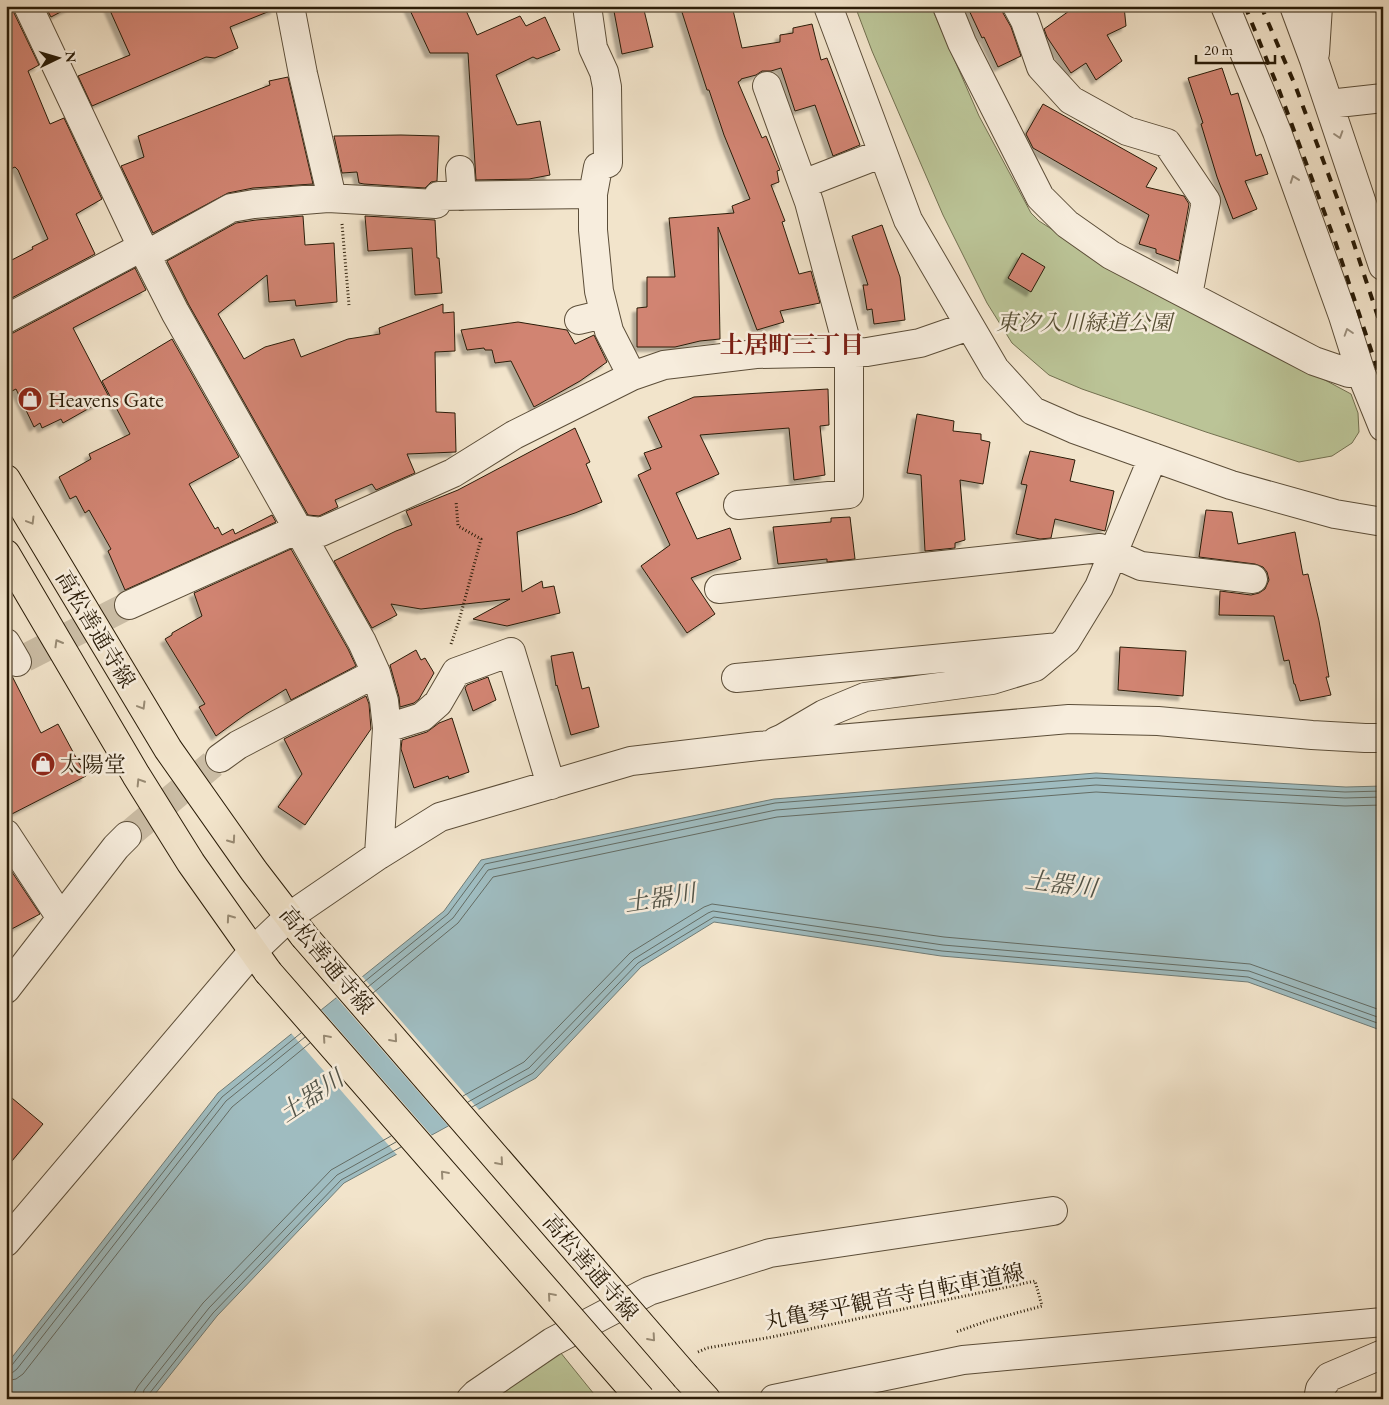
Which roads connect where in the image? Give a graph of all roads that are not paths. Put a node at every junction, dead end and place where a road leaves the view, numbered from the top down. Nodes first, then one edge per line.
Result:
1 (28, 6) edge
2 (290, 6) edge
3 (587, 6) edge
4 (828, 6) edge
5 (947, 6) edge
6 (1017, 6) edge
7 (1225, 6) edge
8 (1294, 6) edge
9 (1318, 6) edge
10 (1314, 60) junction
11 (767, 86) dead end
12 (1383, 98) edge
13 (1329, 104) junction
14 (883, 153) junction
15 (803, 184) junction
16 (593, 194) junction
17 (336, 198) junction
18 (144, 251) junction
19 (1383, 266) edge
20 (1188, 295) junction
21 (6, 319) edge
22 (969, 326) junction
23 (849, 352) junction
24 (1361, 373) junction
25 (632, 376) junction
26 (1383, 428) edge
27 (1152, 457) junction
28 (6, 479) edge
29 (738, 504) dead end
30 (1383, 522) edge
31 (298, 530) junction
32 (1113, 553) junction
33 (6, 554) edge
34 (1253, 579) dead end
35 (718, 589) dead end
36 (130, 605) tunnel mouth
37 (1059, 647) junction
38 (376, 673) junction
39 (736, 678) dead end
40 (387, 728) junction
41 (1383, 738) edge
42 (758, 746) junction
43 (220, 758) tunnel mouth
44 (551, 785) junction
45 (6, 834) edge
46 (127, 836) tunnel mouth
47 (378, 855) junction
48 (61, 918) junction
49 (297, 926) junction
50 (261, 961) junction
51 (6, 989) edge
52 (1053, 1211) dead end
53 (6, 1242) edge
54 (1383, 1322) edge
55 (1383, 1354) edge
56 (471, 1399) edge
57 (640, 1399) edge
58 (706, 1399) edge
59 (774, 1399) edge
60 (1318, 1399) edge

1 - 18 street
2 - 17 street
3 - 16 street
4 - 14 street
5 - 20 street
6 - 20 street
24 -> 7 street
8 - 10 street
9 - 10 street
10 - 13 street
11 - 15 street
12 - 13 street
13 -> 19 street
14 - 15 street
14 - 22 street
15 - 23 street
16 - 17 street
16 - 25 street
17 - 18 street
18 - 21 street
18 - 31 street
20 - 24 street
22 - 23 street
22 - 27 street
23 - 25 street
23 - 29 street
24 - 26 street
25 - 31 street
27 - 30 street
27 - 32 street
28 -> 49 main road, 高松善通寺線
31 - 36 street
31 - 38 street
32 - 34 street
32 - 35 street
32 - 37 street
50 -> 33 main road, 高松善通寺線
37 - 39 street
37 - 42 street
38 - 40 street
38 - 43 street
40 - 44 street
40 - 47 street
41 - 42 street
42 - 44 street
44 - 47 street
45 - 48 street
46 - 48 street
47 - 49 street
48 - 51 street
49 - 50 street
49 -> 58 main road, 高松善通寺線, bridge
50 - 53 street
57 -> 50 main road, 高松善通寺線, bridge
52 - 56 street
54 - 59 street
55 - 60 street

